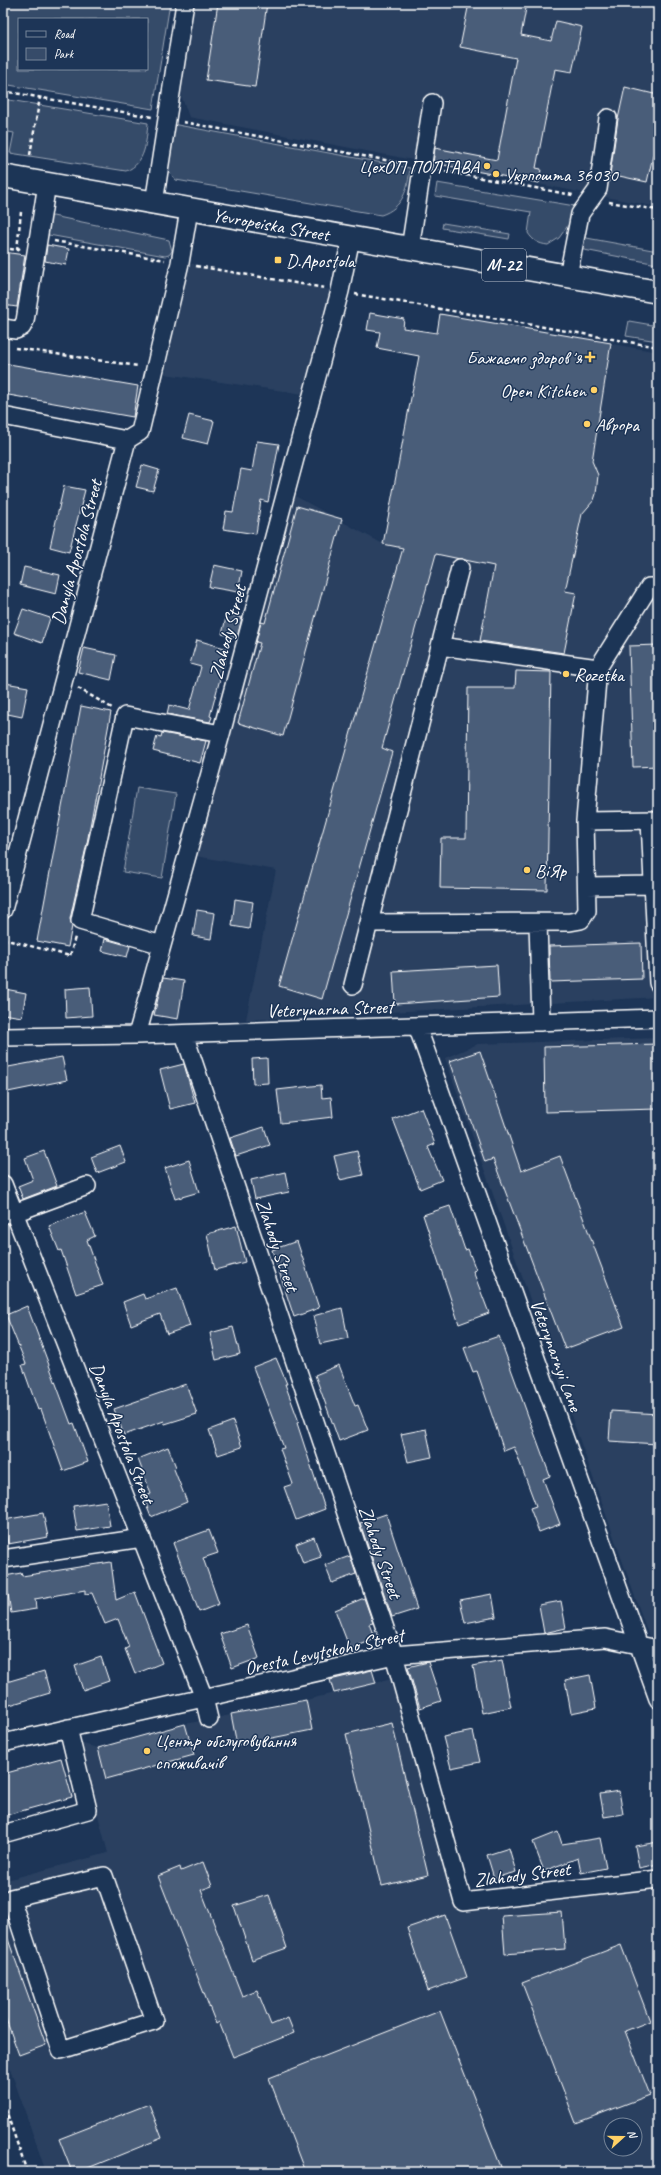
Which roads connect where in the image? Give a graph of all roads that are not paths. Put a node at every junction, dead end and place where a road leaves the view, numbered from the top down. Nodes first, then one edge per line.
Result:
1 (186, 3) edge
2 (432, 103) dead end
3 (608, 118) dead end
4 (3, 176) edge
5 (47, 184) junction
6 (154, 203) junction
7 (189, 210) junction
8 (351, 238) junction
9 (410, 249) junction
10 (568, 276) junction
11 (658, 292) edge
12 (3, 328) edge
13 (3, 416) edge
14 (128, 440) junction
15 (460, 568) dead end
16 (658, 587) edge
17 (440, 646) junction
18 (598, 668) junction
19 (221, 734) junction
20 (654, 821) edge
21 (585, 822) junction
22 (653, 885) junction
23 (586, 886) junction
24 (3, 910) edge
25 (538, 923) junction
26 (369, 924) junction
27 (162, 945) junction
28 (657, 960) edge
29 (658, 983) edge
30 (353, 985) dead end
31 (658, 1018) edge
32 (541, 1022) junction
33 (416, 1026) junction
34 (184, 1034) junction
35 (137, 1035) junction
36 (3, 1037) edge
37 (3, 1184) edge
38 (87, 1186) dead end
39 (9, 1213) edge
40 (142, 1538) junction
41 (3, 1559) edge
42 (639, 1645) junction
43 (658, 1649) edge
44 (394, 1655) junction
45 (204, 1698) junction
46 (658, 1699) edge
47 (210, 1719) dead end
48 (68, 1728) junction
49 (3, 1743) edge
50 (3, 1834) edge
51 (658, 1879) edge
52 (7, 1899) edge

1 - 6 street
2 - 9 street
3 - 10 street
4 - 5 highway, Yevropeiska Street / М-22
5 - 6 highway, Yevropeiska Street / М-22
5 - 12 street
6 - 7 highway, Yevropeiska Street / М-22
7 - 8 highway, Yevropeiska Street / М-22
7 - 14 street, Danyla Apostola Street
8 - 9 highway, Yevropeiska Street / М-22
8 - 19 street, Zlahody Street
9 - 10 highway, Yevropeiska Street / М-22
10 - 11 highway, Yevropeiska Street / М-22
13 - 14 street
14 - 24 street, Danyla Apostola Street
15 - 17 street
16 - 18 street
17 - 18 street
17 - 26 street
18 - 21 street
19 - 27 street, Zlahody Street
19 - 27 street
20 - 21 street
20 - 22 street
21 - 23 street
22 - 23 street
22 - 28 street
23 - 25 street
25 - 26 street
25 - 32 street
26 - 30 street
27 - 35 street, Zlahody Street
28 - 29 street
31 - 32 street, Veterynarna Street
32 - 33 street, Veterynarna Street
33 - 34 street, Veterynarna Street
33 - 42 street, Veterynarnyi Lane
34 - 35 street, Veterynarna Street
34 - 44 street, Zlahody Street
35 - 36 street, Veterynarna Street
37 - 39 street, Danyla Apostola Street
38 - 39 street
39 - 40 street, Danyla Apostola Street
40 - 41 street
40 - 45 street, Danyla Apostola Street
42 - 43 street, Oresta Levytskoho Street
42 - 44 street, Oresta Levytskoho Street
42 - 46 street, Veterynarnyi Lane
44 - 45 street, Oresta Levytskoho Street
44 - 51 street, Zlahody Street
45 - 47 street, Danyla Apostola Street
45 - 48 street, Oresta Levytskoho Street
48 - 49 street, Oresta Levytskoho Street
48 - 50 street
52 - 52 street

